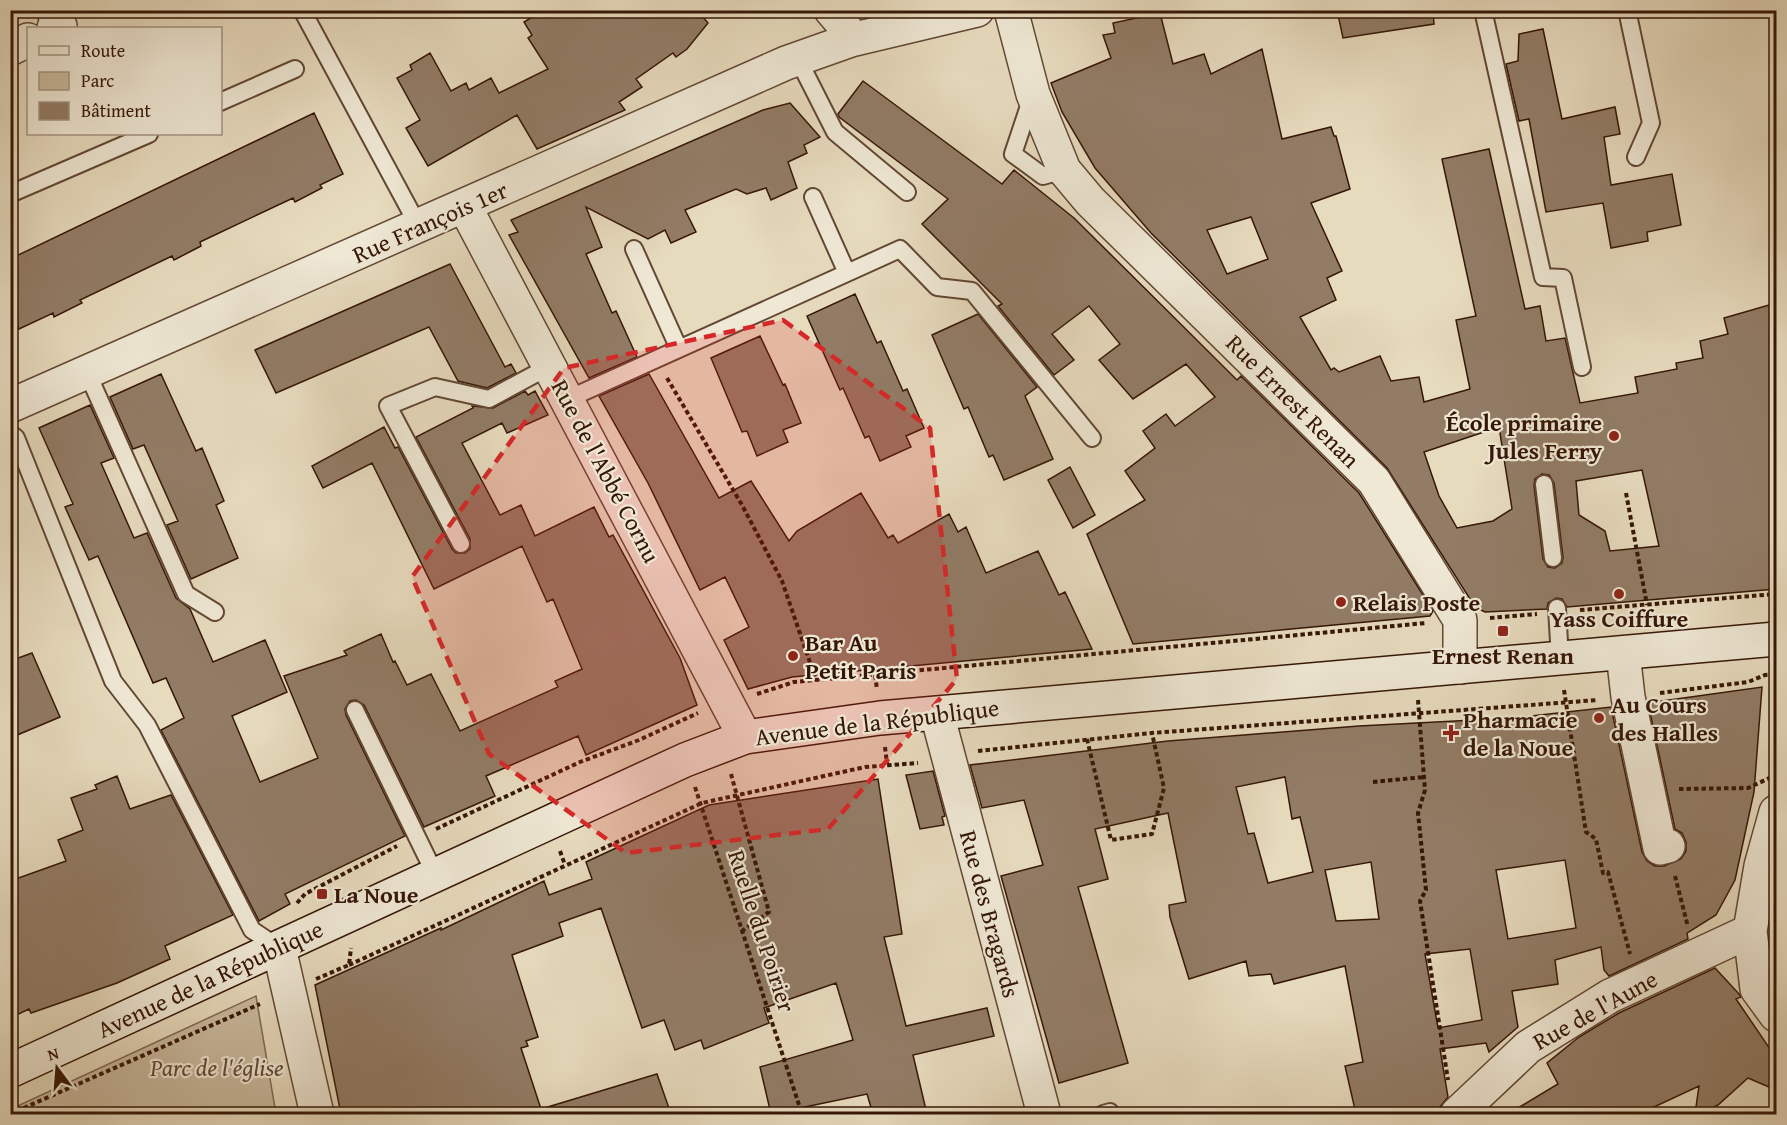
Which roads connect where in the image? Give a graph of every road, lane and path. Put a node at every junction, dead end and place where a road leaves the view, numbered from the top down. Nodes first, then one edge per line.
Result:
1 (53, 10) edge
2 (302, 10) edge
3 (831, 10) edge
4 (977, 10) edge
5 (1011, 10) edge
6 (1483, 10) edge
7 (1627, 10) edge
8 (57, 27) edge
9 (27, 40) edge
10 (851, 40) junction
11 (10, 49) edge
12 (798, 59) junction
13 (295, 69) dead end
14 (222, 101) edge
15 (147, 135) edge
16 (1636, 157) dead end
17 (907, 192) dead end
18 (10, 195) edge
19 (813, 197) dead end
20 (465, 207) junction
21 (419, 227) junction
22 (634, 249) dead end
23 (847, 273) junction
24 (679, 349) junction
25 (659, 358) junction
26 (550, 366) junction
27 (1582, 367) dead end
28 (87, 372) junction
29 (568, 399) junction
30 (10, 406) edge
31 (10, 432) edge
32 (1092, 438) dead end
33 (1544, 484) dead end
34 (1626, 493) dead end
35 (461, 544) dead end
36 (1553, 558) dead end
37 (1647, 606) dead end
38 (1557, 608) dead end
39 (215, 612) dead end
40 (1776, 639) edge
41 (1623, 653) junction
42 (1560, 659) junction
43 (1460, 667) junction
44 (1416, 672) junction
45 (1776, 674) edge
46 (816, 680) dead end
47 (1628, 697) junction
48 (1565, 704) junction
49 (355, 710) dead end
50 (937, 714) junction
51 (1419, 715) junction
52 (1152, 733) junction
53 (1087, 739) junction
54 (734, 741) junction
55 (949, 759) junction
56 (685, 760) junction
57 (1776, 775) edge
58 (1424, 777) junction
59 (1373, 782) dead end
60 (1648, 792) junction
61 (736, 794) junction
62 (702, 803) junction
63 (1776, 812) edge
64 (1668, 846) joint
65 (436, 876) junction
66 (354, 913) junction
67 (742, 931) junction
68 (1750, 931) junction
69 (279, 948) junction
70 (1695, 957) junction
71 (349, 965) junction
72 (1638, 983) junction
73 (288, 991) junction
74 (1776, 1015) edge
75 (10, 1071) edge
76 (1448, 1081) dead end
77 (10, 1114) edge
78 (317, 1114) edge
79 (802, 1114) edge
80 (1044, 1114) edge
81 (1102, 1114) edge
82 (1111, 1114) edge
83 (1457, 1114) edge

1 - 8 street
2 - 21 lane
3 - 10 street
4 - 10 street, Rue François 1er
5 - 43 street, Rue Ernest Renan
6 - 27 lane
7 - 16 lane
9 - 11 street
10 - 12 street, Rue François 1er
12 - 17 lane
12 - 20 street, Rue François 1er
13 - 14 lane
15 - 18 lane
19 - 23 lane
20 - 21 street, Rue François 1er
20 - 26 street, Rue de l'Abbé Cornu
21 - 28 street, Rue François 1er
22 - 24 lane
23 - 24 lane
23 - 32 lane
24 - 25 lane
25 - 29 lane
25 - 46 path
26 - 29 street, Rue de l'Abbé Cornu
26 - 35 lane
28 - 30 street, Rue François 1er
28 - 39 lane
29 - 54 street, Rue de l'Abbé Cornu
31 - 69 lane
33 - 36 lane
34 - 37 path
38 - 42 lane
40 - 41 street, Avenue de la République
41 - 42 street, Avenue de la République
41 - 47 street
42 - 43 street, Avenue de la République
42 - 48 path
43 - 44 street, Avenue de la République
44 - 50 street, Avenue de la République
44 - 51 path
45 - 47 path
47 - 48 path
47 - 60 street
48 - 51 path
48 - 72 path
49 - 65 lane
50 - 54 street, Avenue de la République
50 - 55 street, Rue des Bragards
51 - 52 path
51 - 58 path
52 - 53 path
52 - 53 path
53 - 55 path
54 - 56 street, Avenue de la République
54 - 61 path
55 - 61 path
55 - 80 street, Rue des Bragards
56 - 62 path, Ruelle du Poirier
56 - 65 street, Avenue de la République
57 - 60 path
58 - 59 path
58 - 76 path
60 - 64 street
61 - 62 path
61 - 67 path
62 - 67 path, Ruelle du Poirier
62 - 71 path
63 - 68 street
64 - 70 path
65 - 66 street, Avenue de la République
66 - 69 street, Avenue de la République
66 - 71 path
67 - 79 path, Ruelle du Poirier
68 - 70 street, Rue de l'Aune
68 - 74 street
69 - 73 street
69 - 75 street, Avenue de la République
70 - 72 street, Rue de l'Aune
71 - 73 path
72 - 83 street, Rue de l'Aune
73 - 77 path
73 - 78 street
81 - 82 lane

